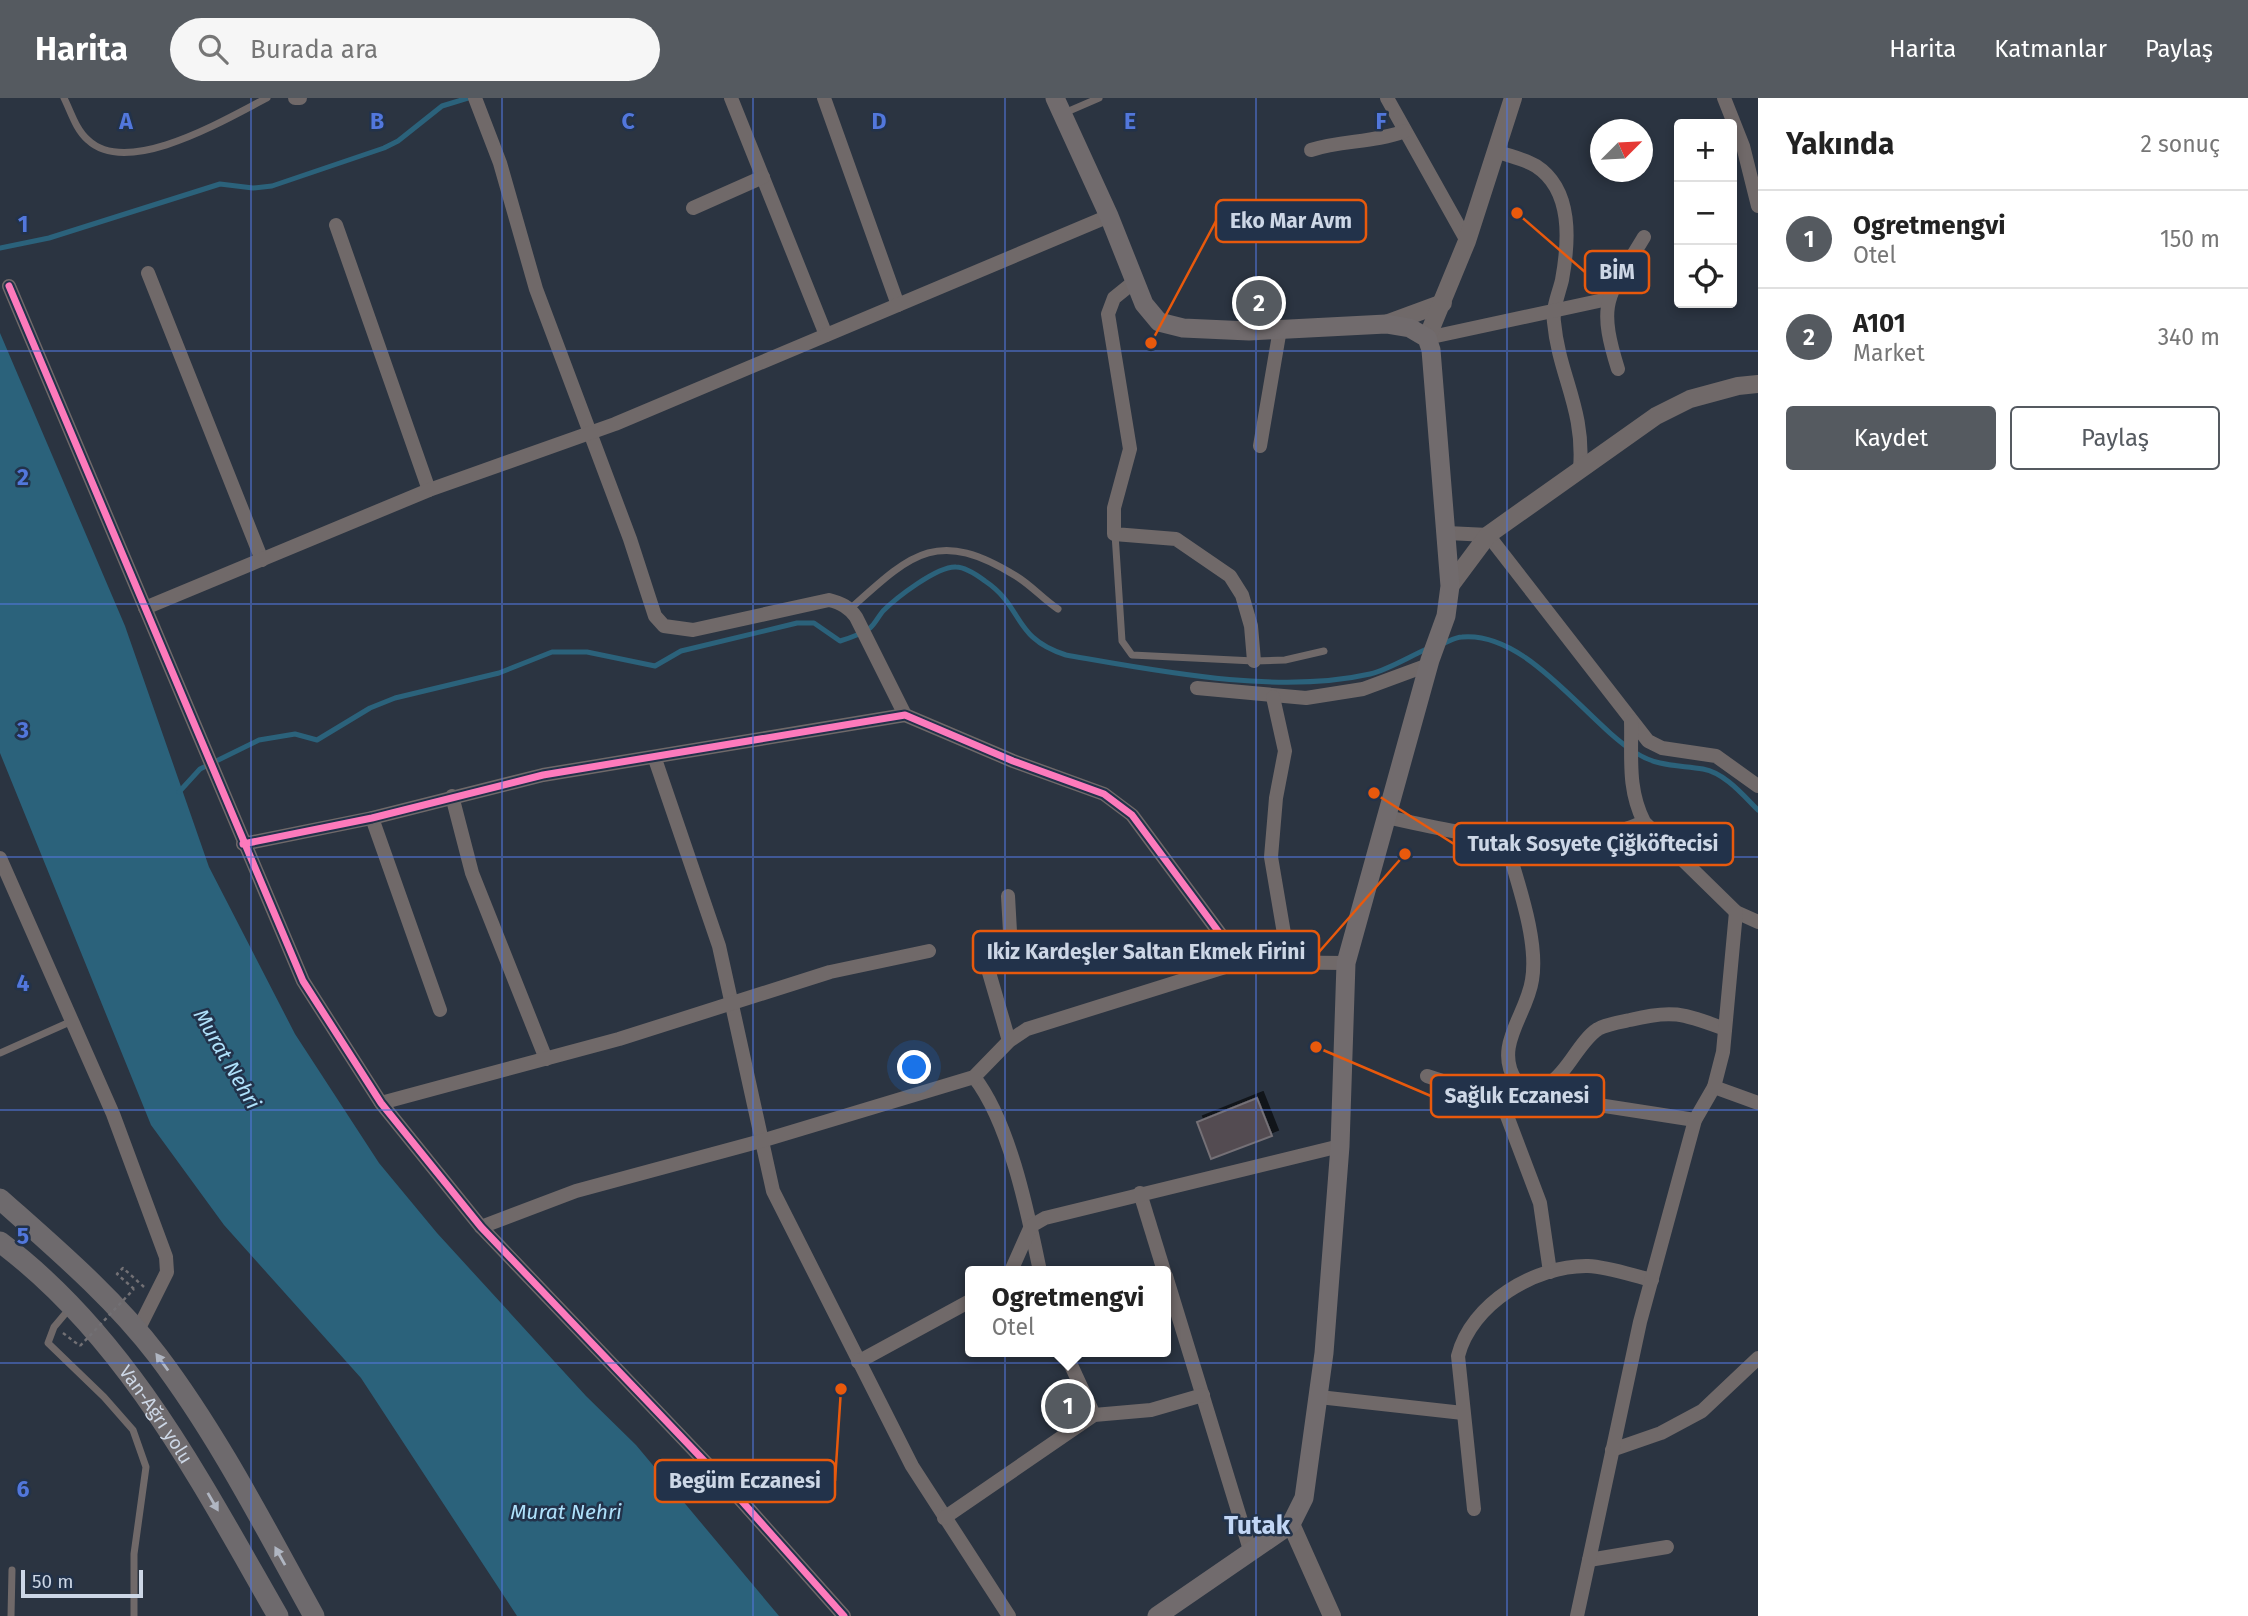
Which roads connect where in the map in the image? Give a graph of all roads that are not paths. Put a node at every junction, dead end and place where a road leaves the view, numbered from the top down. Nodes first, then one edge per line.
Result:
1 (64, 98) edge
2 (267, 98) edge
3 (732, 98) edge
4 (824, 98) edge
5 (1099, 98) edge
6 (1387, 98) edge
7 (1513, 98) edge
8 (1724, 98) edge
9 (478, 104) edge
10 (1058, 106) edge
11 (1405, 131) junction
12 (1311, 150) dead end
13 (1496, 151) junction
14 (763, 177) junction
15 (1758, 206) edge
16 (693, 208) dead end
17 (1109, 216) junction
18 (336, 225) dead end
19 (1644, 237) dead end
20 (1467, 241) junction
21 (148, 273) dead end
22 (1135, 281) junction
23 (9, 286) dead end
24 (1608, 299) junction
25 (1443, 303) junction
26 (898, 305) junction
27 (1554, 309) junction
28 (1386, 324) junction
29 (1280, 329) junction
30 (826, 335) junction
31 (1427, 338) junction
32 (1618, 369) dead end
33 (1758, 384) edge
34 (589, 433) junction
35 (1260, 446) dead end
36 (1580, 469) junction
37 (429, 490) junction
38 (1447, 533) junction
39 (1114, 534) junction
40 (1488, 535) junction
41 (262, 560) junction
42 (1450, 586) junction
43 (145, 608) junction
44 (1058, 609) dead end
45 (853, 613) junction
46 (1324, 651) dead end
47 (1254, 661) junction
48 (1429, 662) junction
49 (1197, 688) dead end
50 (1273, 697) junction
51 (905, 715) junction
52 (1631, 721) junction
53 (655, 759) junction
54 (1758, 786) edge
55 (452, 796) junction
56 (1387, 817) junction
57 (372, 818) junction
58 (1644, 822) junction
59 (1506, 838) junction
60 (243, 844) junction
61 (0, 858) edge
62 (1008, 895) dead end
63 (1736, 912) junction
64 (1758, 922) edge
65 (929, 951) dead end
66 (1241, 962) junction
67 (1289, 963) junction
68 (1346, 963) junction
69 (733, 1004) junction
70 (440, 1010) dead end
71 (73, 1021) junction
72 (1725, 1029) junction
73 (1009, 1041) junction
74 (0, 1053) edge
75 (546, 1059) junction
76 (1427, 1076) dead end
77 (974, 1077) junction
78 (1516, 1081) junction
79 (1545, 1086) junction
80 (1714, 1087) junction
81 (1501, 1100) junction
82 (1758, 1102) edge
83 (381, 1103) junction
84 (1695, 1121) junction
85 (761, 1141) junction
86 (1340, 1146) junction
87 (1140, 1193) junction
88 (0, 1199) edge
89 (1031, 1226) junction
90 (481, 1227) junction
91 (0, 1242) edge
92 (1013, 1266) edge
93 (1039, 1266) edge
94 (1163, 1266) edge
95 (1550, 1272) junction
96 (1651, 1280) junction
97 (1171, 1293) edge
98 (965, 1304) edge
99 (71, 1307) junction
100 (137, 1332) junction
101 (114, 1355) junction
102 (1067, 1357) edge
103 (1758, 1358) edge
104 (858, 1362) junction
105 (1203, 1395) junction
106 (1320, 1397) junction
107 (1464, 1413) junction
108 (1094, 1415) junction
109 (1612, 1450) junction
110 (1474, 1509) dead end
111 (944, 1518) junction
112 (1291, 1524) junction
113 (1667, 1547) dead end
114 (1250, 1550) junction
115 (1589, 1560) junction
116 (12, 1570) dead end
117 (12, 1616) edge
118 (134, 1616) edge
119 (278, 1616) edge
120 (314, 1616) edge
121 (844, 1616) edge
122 (1009, 1616) edge
123 (1157, 1616) edge
124 (1332, 1616) edge
125 (1577, 1616) edge

1 - 2 lane
3 - 14 street
4 - 26 street
5 - 10 lane
6 - 11 street
7 - 13 street
8 - 15 street
9 - 34 street
10 - 17 main road
11 - 12 street
11 - 20 street
13 - 20 street
13 - 27 street
14 - 16 street
14 - 30 street
17 - 22 main road
17 - 26 street
18 - 37 street
19 - 24 street
20 - 25 street
21 - 41 street
22 - 29 main road
22 - 39 street
23 - 43 street
24 - 27 street
24 - 32 street
25 - 28 street
25 - 31 street
26 - 30 street
27 - 31 street
27 - 36 street
28 - 29 main road
28 - 31 main road
29 - 35 street
30 - 34 street
31 - 38 main road
33 - 36 street
34 - 37 street
34 - 45 street
36 - 40 street
37 - 41 street
38 - 40 street
38 - 42 main road
39 - 47 street
39 - 47 lane
40 - 42 street
40 - 52 street
41 - 43 street
42 - 48 main road
43 - 60 street
44 - 45 lane
45 - 51 street
46 - 47 lane
48 - 50 street
48 - 56 main road
49 - 50 street
50 - 67 street
51 - 53 street
51 - 66 street
52 - 54 street
52 - 58 street
53 - 55 street
53 - 69 street
55 - 57 street
55 - 75 street
56 - 59 street
56 - 68 main road
57 - 60 street
57 - 70 street
58 - 59 street
58 - 63 street
59 - 78 street
60 - 83 street
61 - 71 street
62 - 73 street
63 - 64 street
63 - 72 street
65 - 69 street
66 - 67 street
66 - 73 street
67 - 68 street
68 - 86 main road
69 - 75 street
69 - 85 street
71 - 74 lane
71 - 100 street
72 - 79 street
72 - 80 street
73 - 77 street
75 - 83 street
76 - 81 street
77 - 85 street
77 - 89 street
78 - 79 street
78 - 81 street
79 - 84 street
80 - 82 street
80 - 84 street
81 - 95 street
83 - 90 street
84 - 96 street
85 - 90 street
85 - 104 street
86 - 87 street
86 - 106 main road
87 - 89 street
87 - 94 street
88 - 100 main road
89 - 92 street
89 - 93 street
90 - 121 street
91 - 99 main road, Van-Ağrı yolu
95 - 96 street
95 - 107 street
96 - 109 street
97 - 105 street
98 - 104 street
99 - 101 main road, Van-Ağrı yolu
99 - 118 lane
100 - 101 main road
120 -> 100 main road
101 -> 119 main road, Van-Ağrı yolu
102 - 108 street
103 - 109 street
104 - 111 street
105 - 108 street
105 - 114 street
106 - 107 street
106 - 112 main road
107 - 110 street
108 - 111 street
109 - 115 street
111 - 122 street
112 - 114 main road
112 - 124 street
113 - 115 street
114 - 123 main road
115 - 125 street
116 - 117 lane

